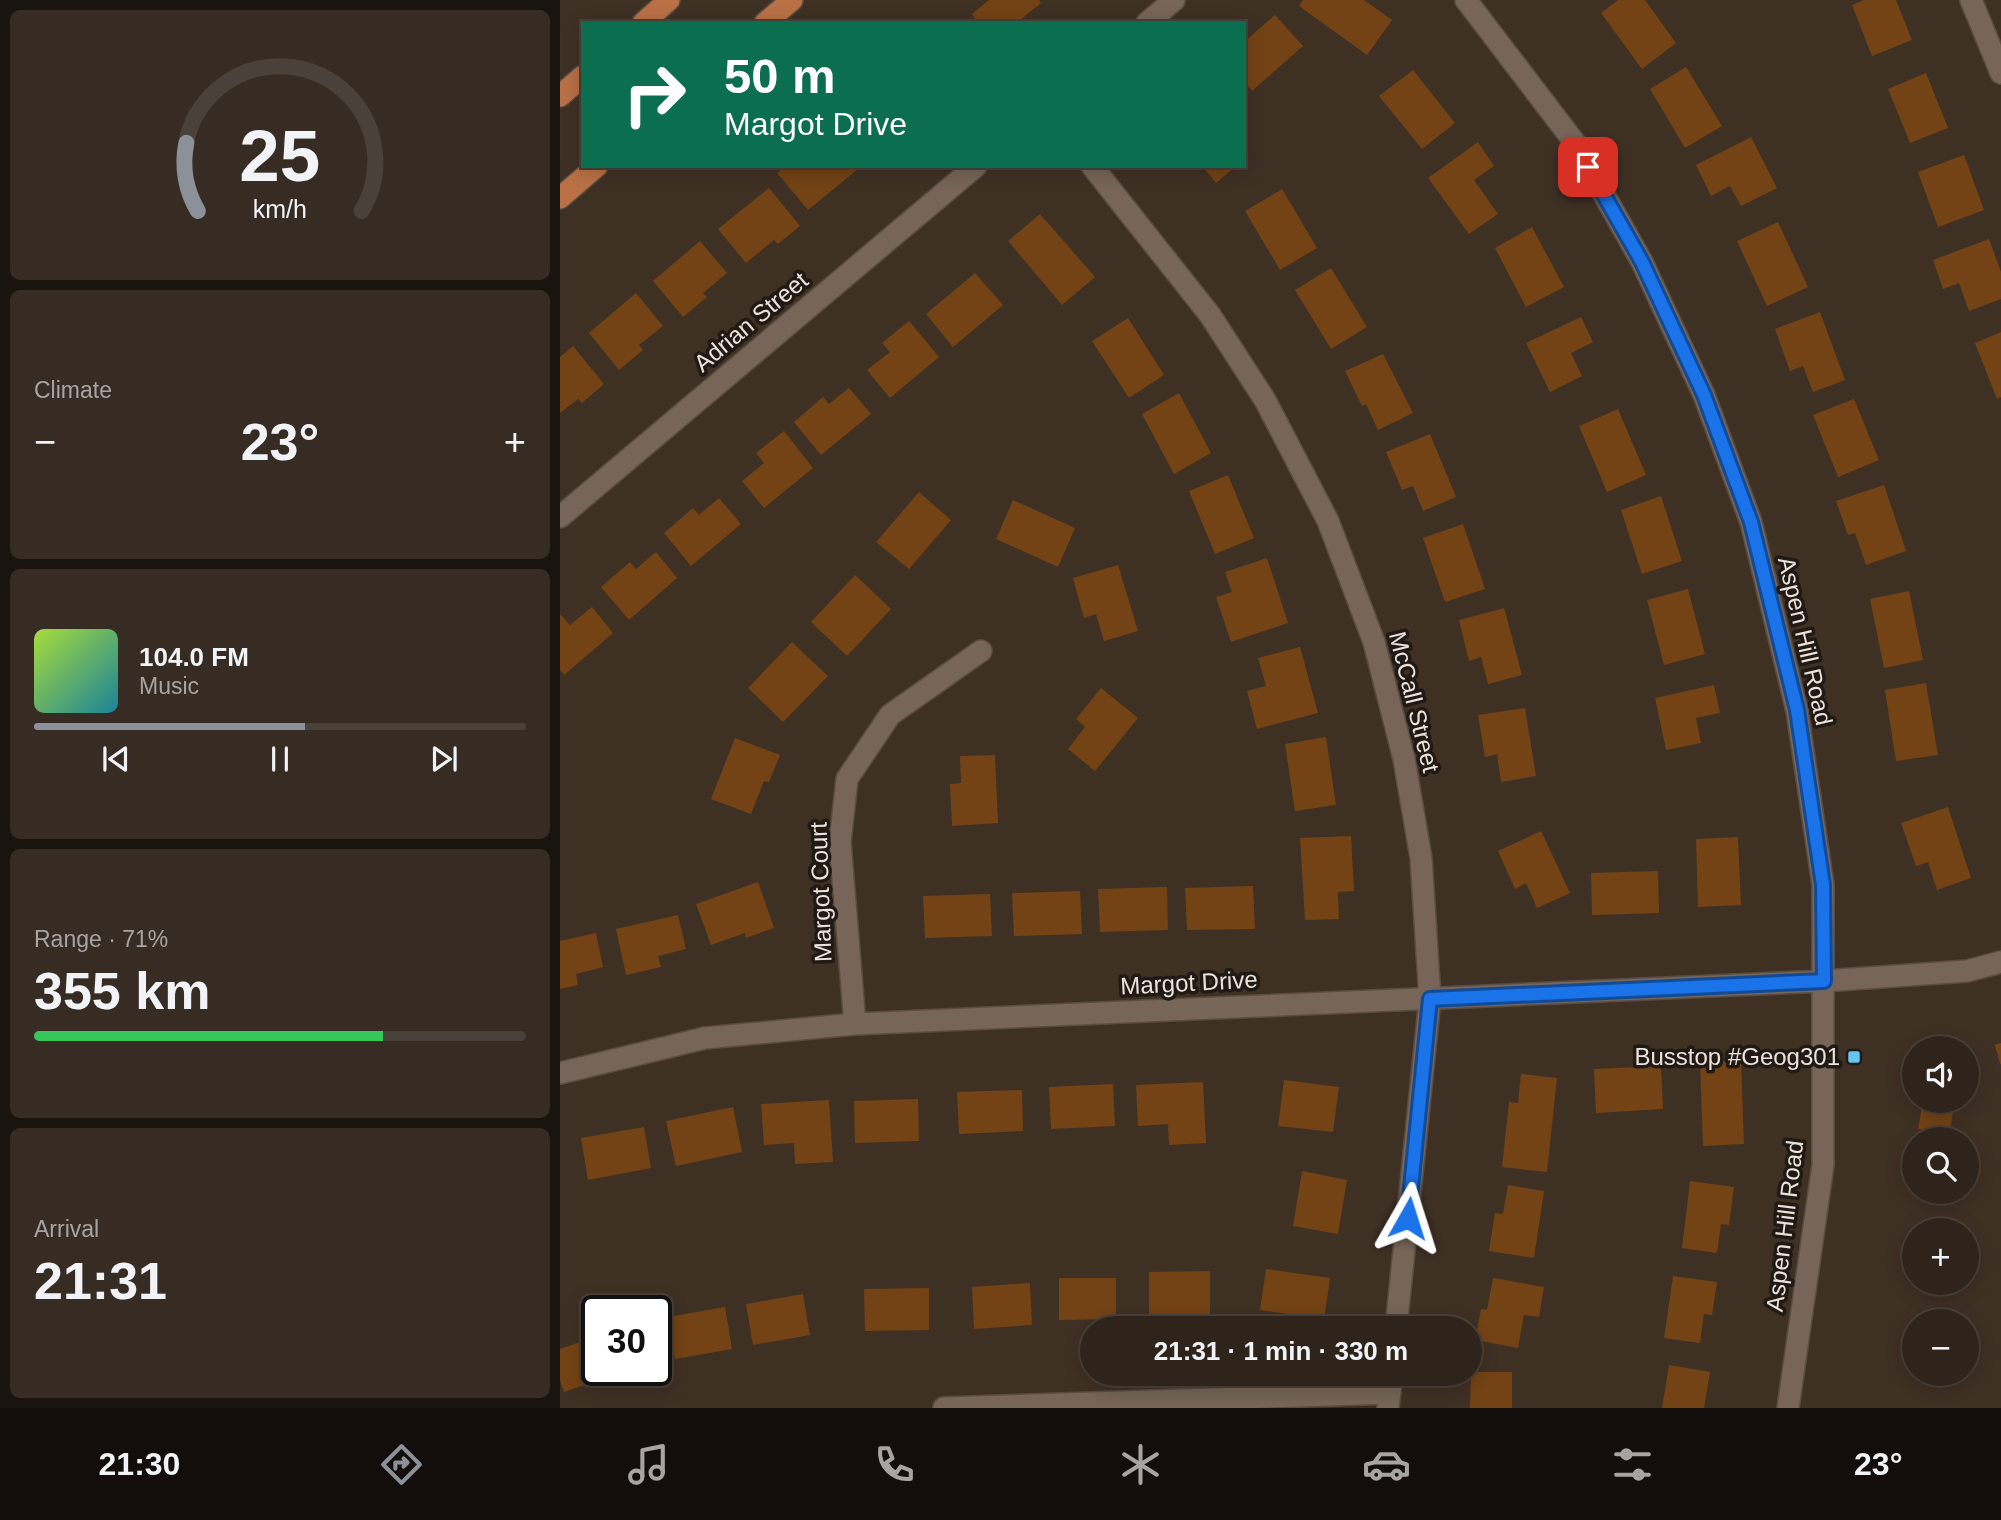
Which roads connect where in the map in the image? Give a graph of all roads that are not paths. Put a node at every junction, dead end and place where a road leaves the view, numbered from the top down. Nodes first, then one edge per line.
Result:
1 (669, 0) edge
2 (792, 0) edge
3 (1174, 0) edge
4 (1466, 0) edge
5 (1970, 0) edge
6 (645, 21) edge
7 (767, 21) edge
8 (1149, 21) edge
9 (2001, 73) edge
10 (581, 78) edge
11 (560, 96) edge
12 (595, 168) edge
13 (974, 168) edge
14 (1094, 168) edge
15 (560, 198) edge
16 (560, 517) edge
17 (981, 651) dead end
18 (2001, 962) edge
19 (1824, 981) junction
20 (1430, 999) junction
21 (855, 1024) junction
22 (560, 1073) edge
23 (1397, 1316) edge
24 (1390, 1392) edge
25 (944, 1408) edge
26 (1788, 1408) edge

1 - 6 main road
2 - 7 main road
3 - 8 street
4 - 19 street, Aspen Hill Road
5 - 9 street
10 - 11 main road
12 - 15 main road
13 - 16 street, Adrian Street
14 - 20 street, McCall Street
17 - 21 street, Margot Court
18 - 19 street, Margot Drive
19 - 20 street, Margot Drive
19 - 26 street, Aspen Hill Road
20 - 21 street, Margot Drive
20 - 23 street, McCall Street
21 - 22 street, Margot Drive
24 - 25 street

